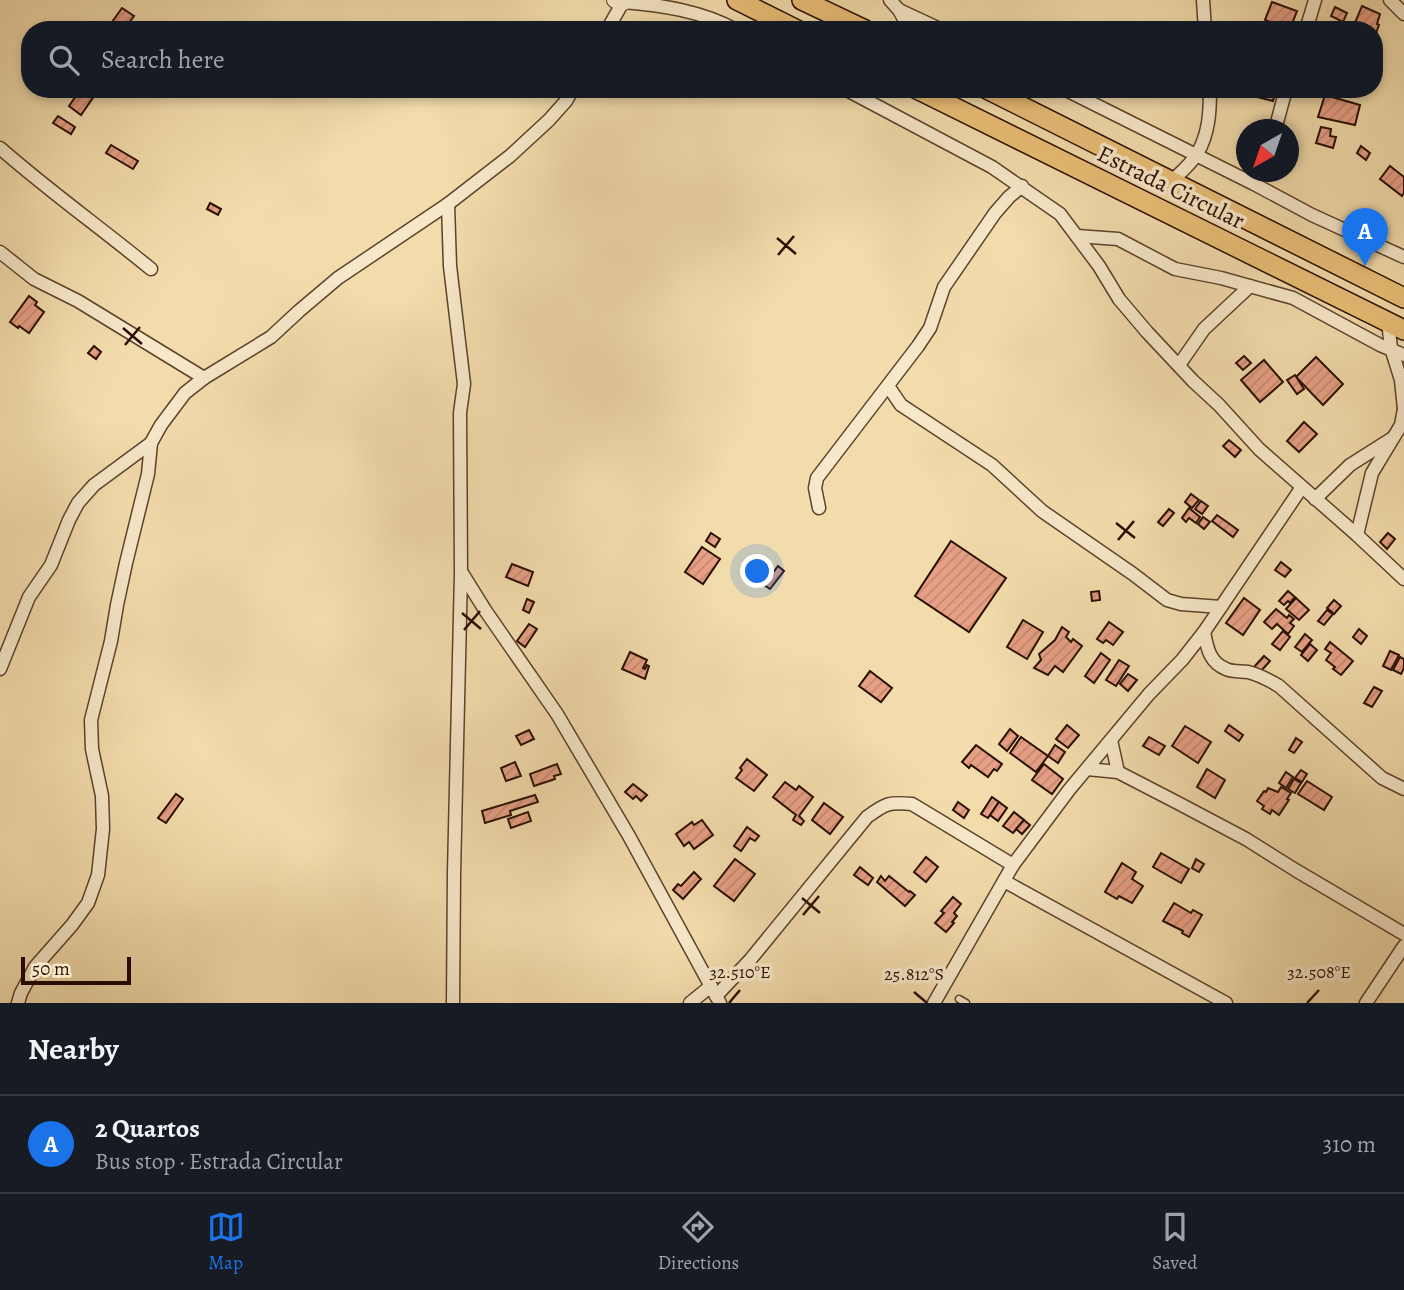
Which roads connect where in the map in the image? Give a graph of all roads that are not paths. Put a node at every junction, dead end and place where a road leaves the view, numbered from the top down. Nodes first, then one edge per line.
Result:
1 (737, 0) edge
2 (802, 0) edge
3 (1203, 0) edge
4 (1315, 0) edge
5 (1390, 0) edge
6 (621, 1) edge
7 (894, 5) edge
8 (1404, 14) edge
9 (611, 21) edge
10 (717, 21) edge
11 (779, 21) edge
12 (846, 21) edge
13 (904, 21) edge
14 (925, 21) edge
15 (1204, 21) edge
16 (1309, 21) edge
17 (568, 98) edge
18 (862, 98) edge
19 (935, 98) edge
20 (1004, 98) edge
21 (1083, 98) edge
22 (1209, 98) edge
23 (1284, 98) edge
24 (1278, 119) edge
25 (0, 148) edge
26 (1196, 155) junction
27 (1171, 182) junction
28 (1254, 184) joint
29 (1021, 186) junction
30 (448, 204) junction
31 (1077, 236) junction
32 (0, 252) edge
33 (1402, 252) edge
34 (151, 269) dead end
35 (1250, 286) junction
36 (1404, 298) edge
37 (1396, 326) edge
38 (1391, 348) junction
39 (1404, 355) edge
40 (1179, 365) junction
41 (204, 378) junction
42 (888, 386) junction
43 (1404, 409) edge
44 (1398, 435) edge
45 (151, 443) junction
46 (1302, 487) junction
47 (1315, 499) junction
48 (819, 508) dead end
49 (1357, 535) junction
50 (461, 573) junction
51 (1404, 579) edge
52 (1220, 607) junction
53 (1204, 632) junction
54 (0, 669) edge
55 (1111, 740) junction
56 (1087, 769) junction
57 (1118, 772) junction
58 (1404, 789) edge
59 (1013, 865) junction
60 (1004, 881) junction
61 (1404, 934) edge
62 (1404, 946) edge
63 (716, 995) edge
64 (18, 1003) edge
65 (453, 1003) edge
66 (690, 1003) edge
67 (934, 1003) edge
68 (1226, 1003) edge
69 (1366, 1003) edge

1 - 11 main road
2 - 12 main road
3 - 15 street
4 - 16 street
5 - 8 street
6 - 9 street
6 - 10 street
7 - 13 street
7 - 14 street
17 - 30 street
18 - 29 street
19 - 37 main road, Estrada Circular
20 - 27 main road, Estrada Circular
21 - 26 street
22 - 26 street
23 - 24 street
25 - 34 street
26 - 27 street
26 - 28 street
27 - 36 main road, Estrada Circular
28 - 33 street
29 - 31 street
29 - 42 street
30 - 41 street
30 - 50 street
31 - 35 street
31 - 40 street
32 - 41 street
35 - 38 street
35 - 40 street
37 - 38 street
38 - 39 street
38 - 43 street
40 - 46 street
41 - 45 street
42 - 48 street
42 - 52 street
43 - 44 street
44 - 47 street
44 - 49 street
45 - 54 street
45 - 64 street
46 - 47 street
46 - 52 street
47 - 49 street
49 - 51 street
50 - 63 street
50 - 65 street
52 - 53 street
53 - 55 street
53 - 58 street
55 - 56 street
55 - 57 street
56 - 57 street
56 - 59 street
57 - 61 street
59 - 60 street
59 - 63 street
60 - 67 street
60 - 68 street
62 - 69 street
63 - 66 street

